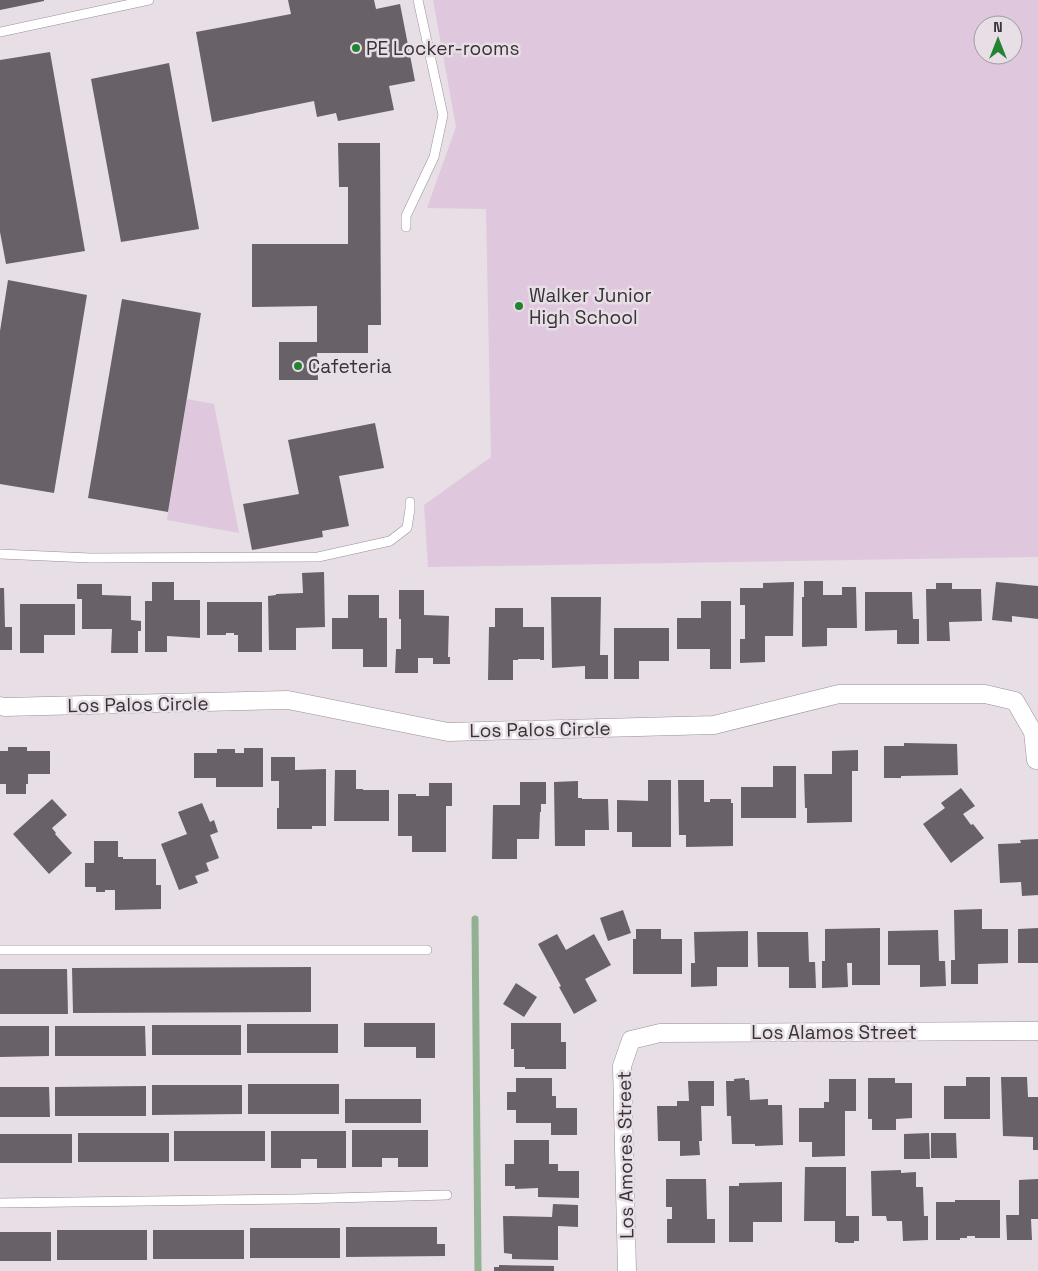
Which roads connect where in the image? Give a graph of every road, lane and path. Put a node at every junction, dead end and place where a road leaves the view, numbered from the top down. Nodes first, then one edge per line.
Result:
1 (149, 0) edge
2 (418, 0) edge
3 (0, 32) edge
4 (406, 227) dead end
5 (410, 502) dead end
6 (0, 554) edge
7 (0, 706) edge
8 (1036, 760) dead end
9 (0, 950) edge
10 (427, 950) dead end
11 (1038, 1031) edge
12 (631, 1040) joint
13 (447, 1195) dead end
14 (0, 1204) edge
15 (627, 1271) edge

1 - 3 lane
2 - 4 lane
5 - 6 lane
7 - 8 street, Los Palos Circle
9 - 10 lane
11 - 12 street, Los Alamos Street
12 - 15 street, Los Amores Street
13 - 14 lane

